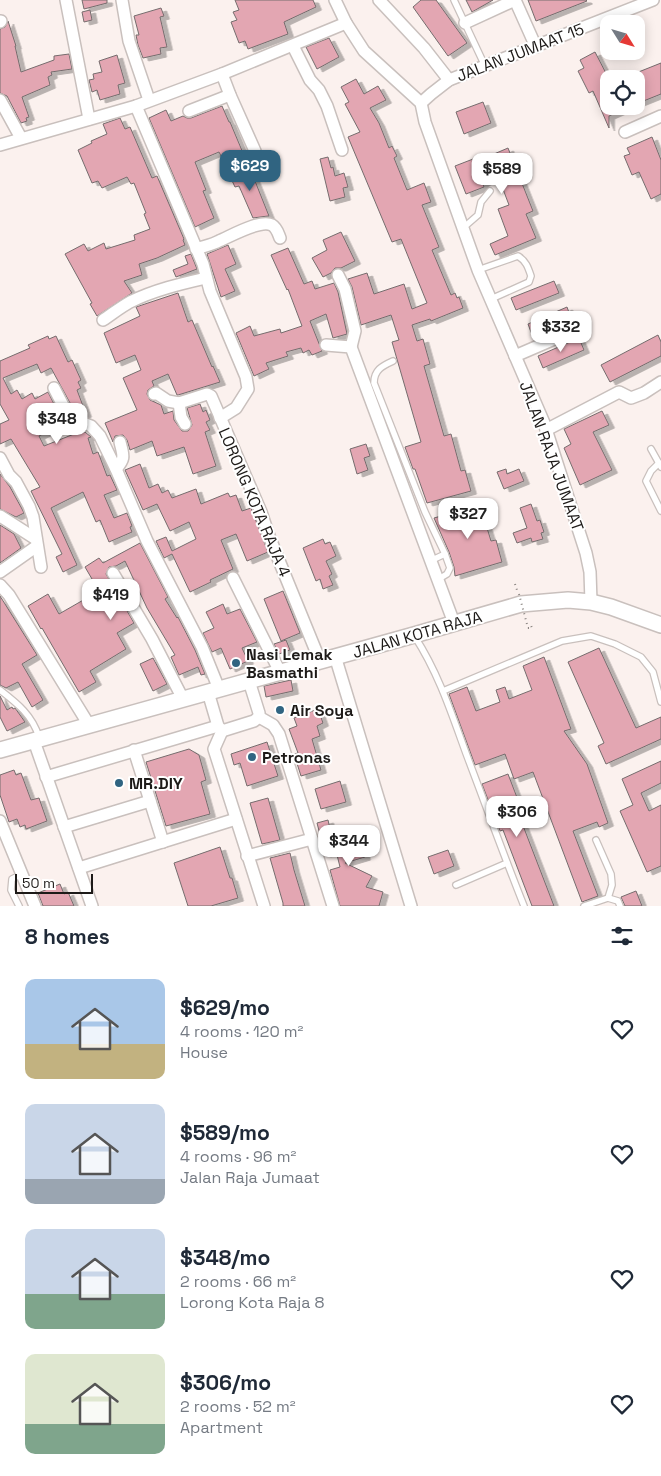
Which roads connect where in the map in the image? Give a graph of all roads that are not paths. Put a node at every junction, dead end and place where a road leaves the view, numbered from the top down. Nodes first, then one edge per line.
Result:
1 (66, 0) edge
2 (122, 0) edge
3 (335, 0) edge
4 (454, 0) edge
5 (516, 0) edge
6 (653, 0) edge
7 (382, 1) edge
8 (346, 23) junction
9 (465, 23) junction
10 (536, 46) junction
11 (296, 50) junction
12 (486, 66) junction
13 (449, 80) junction
14 (226, 85) junction
15 (0, 100) edge
16 (149, 100) junction
17 (422, 104) junction
18 (136, 106) junction
19 (189, 111) dead end
20 (661, 116) edge
21 (89, 118) junction
22 (625, 132) dead end
23 (21, 138) junction
24 (0, 145) edge
25 (342, 150) dead end
26 (234, 165) dead end
27 (490, 191) dead end
28 (463, 228) junction
29 (280, 238) dead end
30 (196, 249) junction
31 (478, 270) junction
32 (338, 275) dead end
33 (206, 278) junction
34 (491, 299) junction
35 (103, 320) dead end
36 (566, 334) dead end
37 (326, 345) dead end
38 (351, 346) junction
39 (515, 356) junction
40 (394, 361) dead end
41 (661, 382) edge
42 (54, 388) dead end
43 (154, 394) dead end
44 (179, 403) junction
45 (220, 418) junction
46 (185, 424) dead end
47 (546, 430) junction
48 (120, 442) dead end
49 (651, 449) dead end
50 (0, 458) edge
51 (660, 465) edge
52 (116, 469) junction
53 (658, 502) edge
54 (661, 511) edge
55 (0, 516) edge
56 (37, 542) junction
57 (445, 554) junction
58 (430, 561) junction
59 (41, 567) dead end
60 (0, 572) edge
61 (113, 573) dead end
62 (233, 578) dead end
63 (437, 580) junction
64 (0, 585) edge
65 (591, 602) junction
66 (454, 623) junction
67 (661, 625) edge
68 (414, 635) junction
69 (335, 656) junction
70 (320, 661) junction
71 (280, 672) junction
72 (249, 681) junction
73 (0, 690) edge
74 (444, 690) junction
75 (214, 691) junction
76 (183, 699) junction
77 (661, 702) edge
78 (259, 717) junction
79 (89, 726) junction
80 (220, 729) junction
81 (37, 740) junction
82 (0, 750) edge
83 (134, 750) junction
84 (46, 777) junction
85 (150, 801) junction
86 (236, 819) junction
87 (0, 821) edge
88 (64, 827) junction
89 (312, 839) junction
90 (596, 840) dead end
91 (163, 842) junction
92 (247, 856) junction
93 (507, 863) junction
94 (79, 868) junction
95 (22, 874) junction
96 (456, 886) dead end
97 (608, 898) junction
98 (20, 906) edge
99 (35, 906) edge
100 (92, 906) edge
101 (264, 906) edge
102 (333, 906) edge
103 (411, 906) edge
104 (524, 906) edge
105 (584, 906) edge
106 (620, 906) edge

1 - 21 street
2 - 16 street
3 - 8 street
4 - 9 lane
5 - 9 street
5 - 10 street
6 - 10 street, JALAN JUMAAT 15
7 - 13 street
8 - 11 street
8 - 17 street
9 - 12 lane
10 - 12 street, JALAN JUMAAT 15
11 - 14 street
11 - 25 street
12 - 13 street, JALAN JUMAAT 15
13 - 17 street, JALAN JUMAAT 15
14 - 16 street
14 - 19 street
14 - 26 street
15 - 23 street
16 - 18 street
17 - 28 street, JALAN RAJA JUMAAT
18 - 21 street
18 - 30 street
20 - 22 street
21 - 23 street
23 - 24 street
27 - 28 lane
28 - 31 street, JALAN RAJA JUMAAT
29 - 30 street
30 - 33 street
31 - 34 street, JALAN RAJA JUMAAT
31 - 34 lane
32 - 38 street
33 - 35 street
33 - 45 street
34 - 39 street, JALAN RAJA JUMAAT
36 - 39 street
37 - 38 street
38 - 58 street
39 - 47 street, JALAN RAJA JUMAAT
40 - 57 lane
41 - 47 street
42 - 52 street
43 - 44 street
44 - 45 street, LORONG KOTA RAJA 4
44 - 46 street
45 - 70 street, LORONG KOTA RAJA 4
47 - 65 street, JALAN RAJA JUMAAT
48 - 52 street
49 - 51 lane
50 - 56 street
51 - 53 lane
52 - 75 street
53 - 54 lane
55 - 56 street
56 - 59 street
56 - 60 street
57 - 58 lane
57 - 63 lane
58 - 63 street
61 - 76 street
62 - 71 street
63 - 66 street
64 - 79 street
65 - 66 main road, JALAN KOTA RAJA
65 - 67 main road, JALAN KOTA RAJA
66 - 68 main road, JALAN KOTA RAJA
68 - 69 main road, JALAN KOTA RAJA
68 - 74 lane
69 - 70 main road, JALAN KOTA RAJA
69 - 103 street
70 - 71 main road, JALAN KOTA RAJA
71 - 72 main road, JALAN KOTA RAJA
72 - 75 main road, JALAN KOTA RAJA
72 - 78 street
73 - 81 lane
74 - 77 lane
74 - 93 lane
75 - 76 main road, JALAN KOTA RAJA
75 - 80 street
76 - 79 main road, JALAN KOTA RAJA
78 - 80 street
78 - 89 street
79 - 81 main road, JALAN KOTA RAJA
80 - 83 street
80 - 86 street
81 - 82 main road, JALAN KOTA RAJA
81 - 84 street
83 - 84 street
83 - 85 street
84 - 88 street
85 - 88 street
85 - 91 street
86 - 91 street
86 - 92 street
87 - 95 street
88 - 94 street
89 - 92 street
89 - 102 street
90 - 97 lane
91 - 94 street
92 - 101 street
93 - 96 lane
93 - 104 lane
94 - 100 street
95 - 98 lane
95 - 99 street
97 - 105 lane
97 - 106 lane

